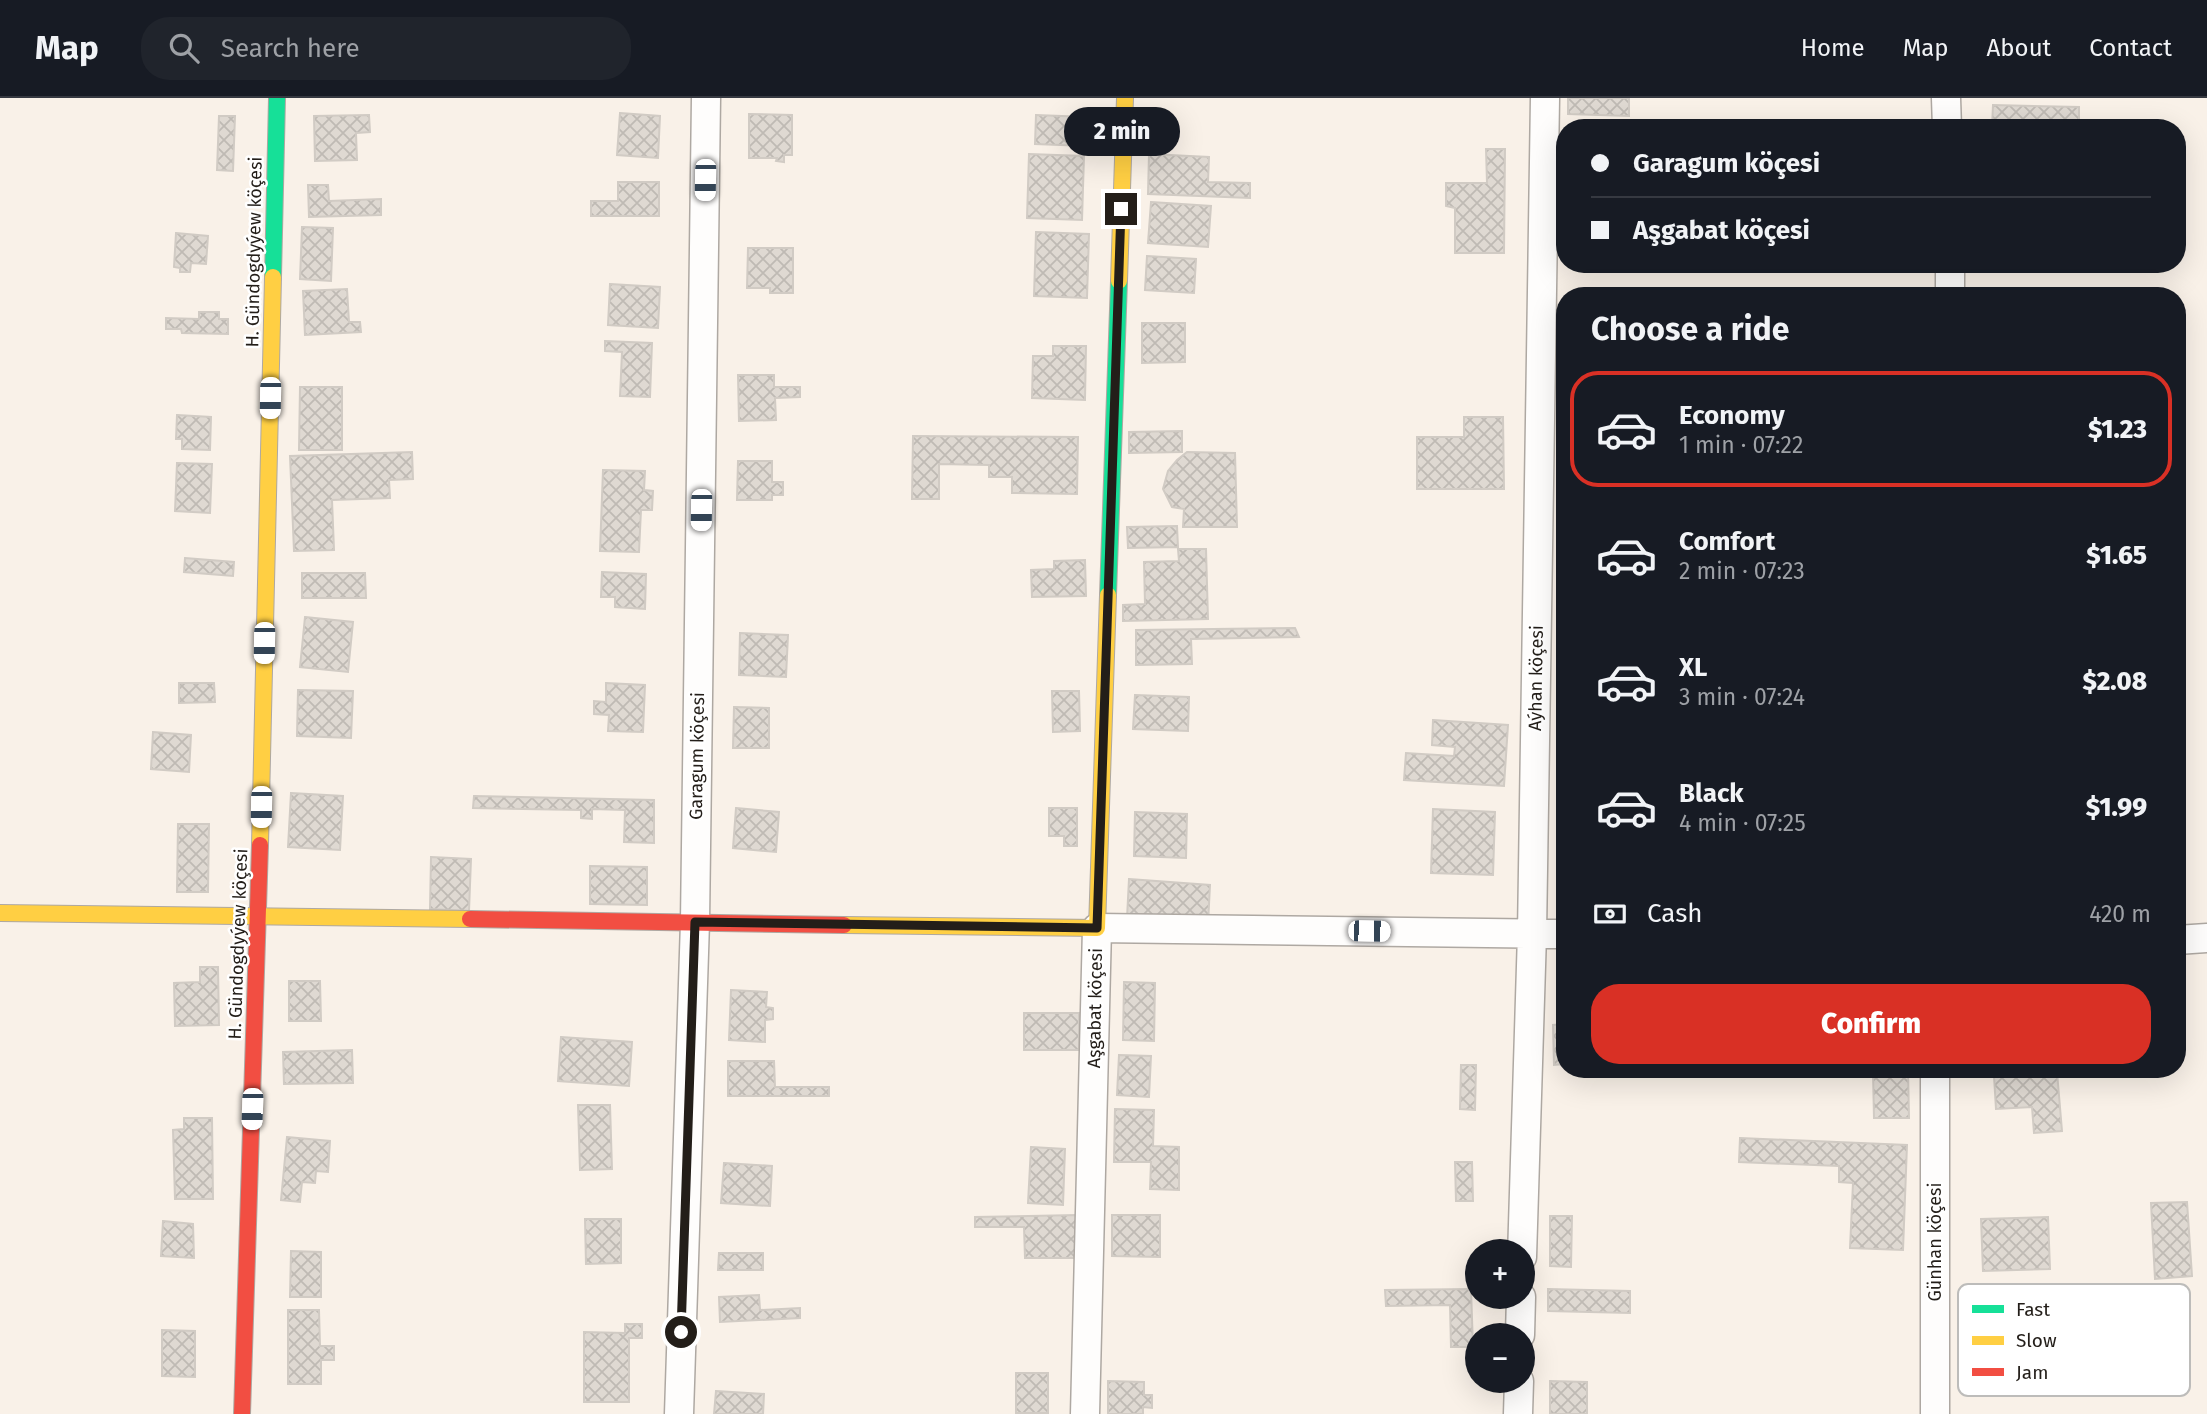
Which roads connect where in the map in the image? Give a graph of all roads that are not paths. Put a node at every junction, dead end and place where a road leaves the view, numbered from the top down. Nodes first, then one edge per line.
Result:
1 (277, 98) edge
2 (706, 98) edge
3 (1125, 98) edge
4 (1545, 98) edge
5 (1946, 98) edge
6 (1947, 119) edge
7 (0, 914) edge
8 (258, 916) junction
9 (695, 922) junction
10 (1097, 928) junction
11 (1532, 934) junction
12 (1556, 934) edge
13 (2207, 939) edge
14 (2186, 940) edge
15 (1935, 1078) edge
16 (1523, 1239) edge
17 (1519, 1393) edge
18 (243, 1414) edge
19 (679, 1414) edge
20 (1085, 1414) edge
21 (1518, 1414) edge
22 (1935, 1414) edge

1 - 8 street, H. Gündogdyýew köçesi
2 - 9 street, Garagum köçesi
3 - 10 street, Aşgabat köçesi
4 - 11 street, Aýhan köçesi
5 - 6 street
7 - 8 street
8 - 9 street
8 - 18 street, H. Gündogdyýew köçesi
9 - 10 street
9 - 19 street, Garagum köçesi
10 - 11 street
10 - 20 street, Aşgabat köçesi
11 - 12 street
11 - 16 street, Aýhan köçesi
13 - 14 street
15 - 22 street, Günhan köçesi
17 - 21 street

